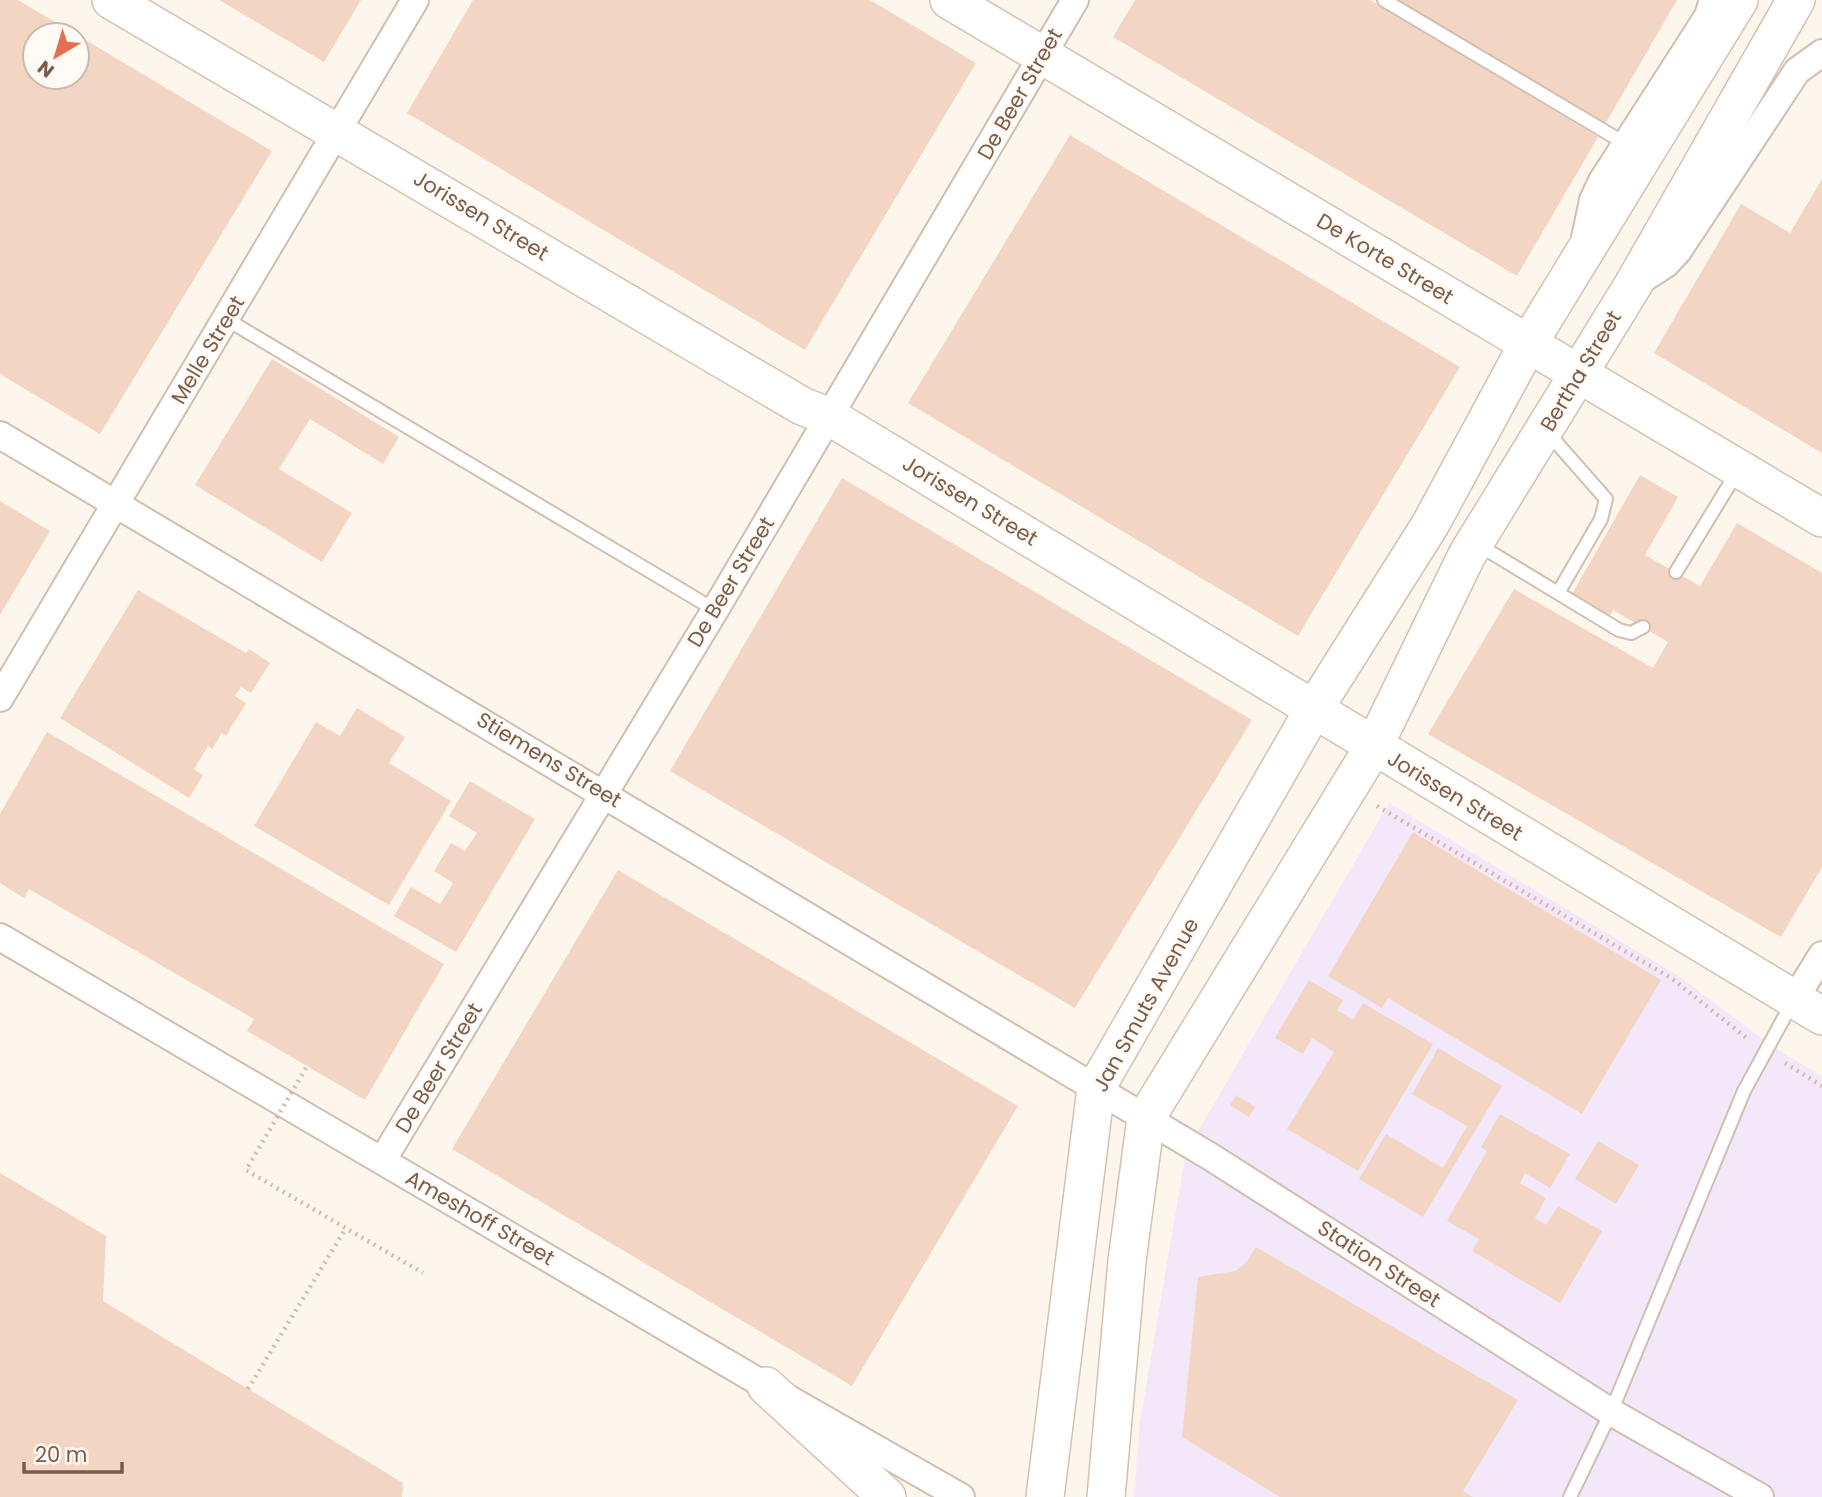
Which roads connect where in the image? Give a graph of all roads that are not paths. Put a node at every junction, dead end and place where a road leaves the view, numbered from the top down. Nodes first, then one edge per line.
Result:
1 (111, 0) edge
2 (415, 0) edge
3 (949, 0) edge
4 (1075, 0) edge
5 (1384, 0) edge
6 (1713, 0) edge
7 (1739, 0) edge
8 (1796, 0) edge
9 (1822, 53) edge
10 (1043, 56) junction
11 (337, 132) junction
12 (1626, 144) junction
13 (1581, 256) junction
14 (1633, 285) junction
15 (226, 319) junction
16 (1528, 344) junction
17 (1580, 374) junction
18 (830, 417) junction
19 (1545, 430) junction
20 (0, 435) edge
21 (1739, 468) junction
22 (116, 503) junction
23 (1822, 518) edge
24 (1475, 542) junction
25 (1676, 572) dead end
26 (1558, 593) junction
27 (715, 610) junction
28 (1643, 627) dead end
29 (0, 698) edge
30 (1314, 709) junction
31 (1374, 746) junction
32 (605, 793) junction
33 (0, 937) edge
34 (1822, 955) edge
35 (1808, 1008) edge
36 (1096, 1088) junction
37 (1146, 1118) junction
38 (382, 1161) junction
39 (766, 1387) junction
40 (1611, 1412) junction
41 (887, 1497) edge
42 (961, 1497) edge
43 (1045, 1497) edge
44 (1106, 1497) edge
45 (1570, 1497) edge
46 (1760, 1497) edge

1 - 11 main road, Jorissen Street
2 - 11 street, Melle Street
3 - 10 main road, De Korte Street
4 - 10 street, De Beer Street
5 - 12 lane
6 - 12 street
7 - 13 main road
8 - 14 main road, Bertha Street
9 - 14 street
10 - 16 main road, De Korte Street
10 - 18 street, De Beer Street
11 - 15 street, Melle Street
11 - 18 main road, Jorissen Street
12 - 13 street
13 - 16 main road
14 - 17 main road, Bertha Street
15 - 22 street, Melle Street
15 - 27 lane
16 - 17 main road, De Korte Street
16 - 30 main road
17 - 19 main road, Bertha Street
17 - 21 main road, De Korte Street
18 - 27 street, De Beer Street
18 - 30 main road, Jorissen Street
19 - 24 main road, Bertha Street
19 - 26 lane
20 - 22 street, Stiemens Street
21 - 23 main road, De Korte Street
21 - 25 lane
22 - 29 street, Melle Street
22 - 32 street, Stiemens Street
24 - 26 lane
24 - 31 main road, Bertha Street
26 - 28 lane
27 - 32 street, De Beer Street
30 - 31 main road, Jorissen Street
30 - 36 main road, Jan Smuts Avenue
31 - 35 main road, Jorissen Street
31 - 37 main road
32 - 36 street, Stiemens Street
32 - 38 street, De Beer Street
33 - 38 street, Ameshoff Street
34 - 35 street
35 - 40 lane
36 - 37 street, Stiemens Street
36 - 43 main road, Jan Smuts Avenue
37 - 40 street, Station Street
37 - 44 main road
38 - 39 street, Ameshoff Street
39 - 41 main road
39 - 42 street, Ameshoff Street
40 - 45 lane
40 - 46 street, Station Street

